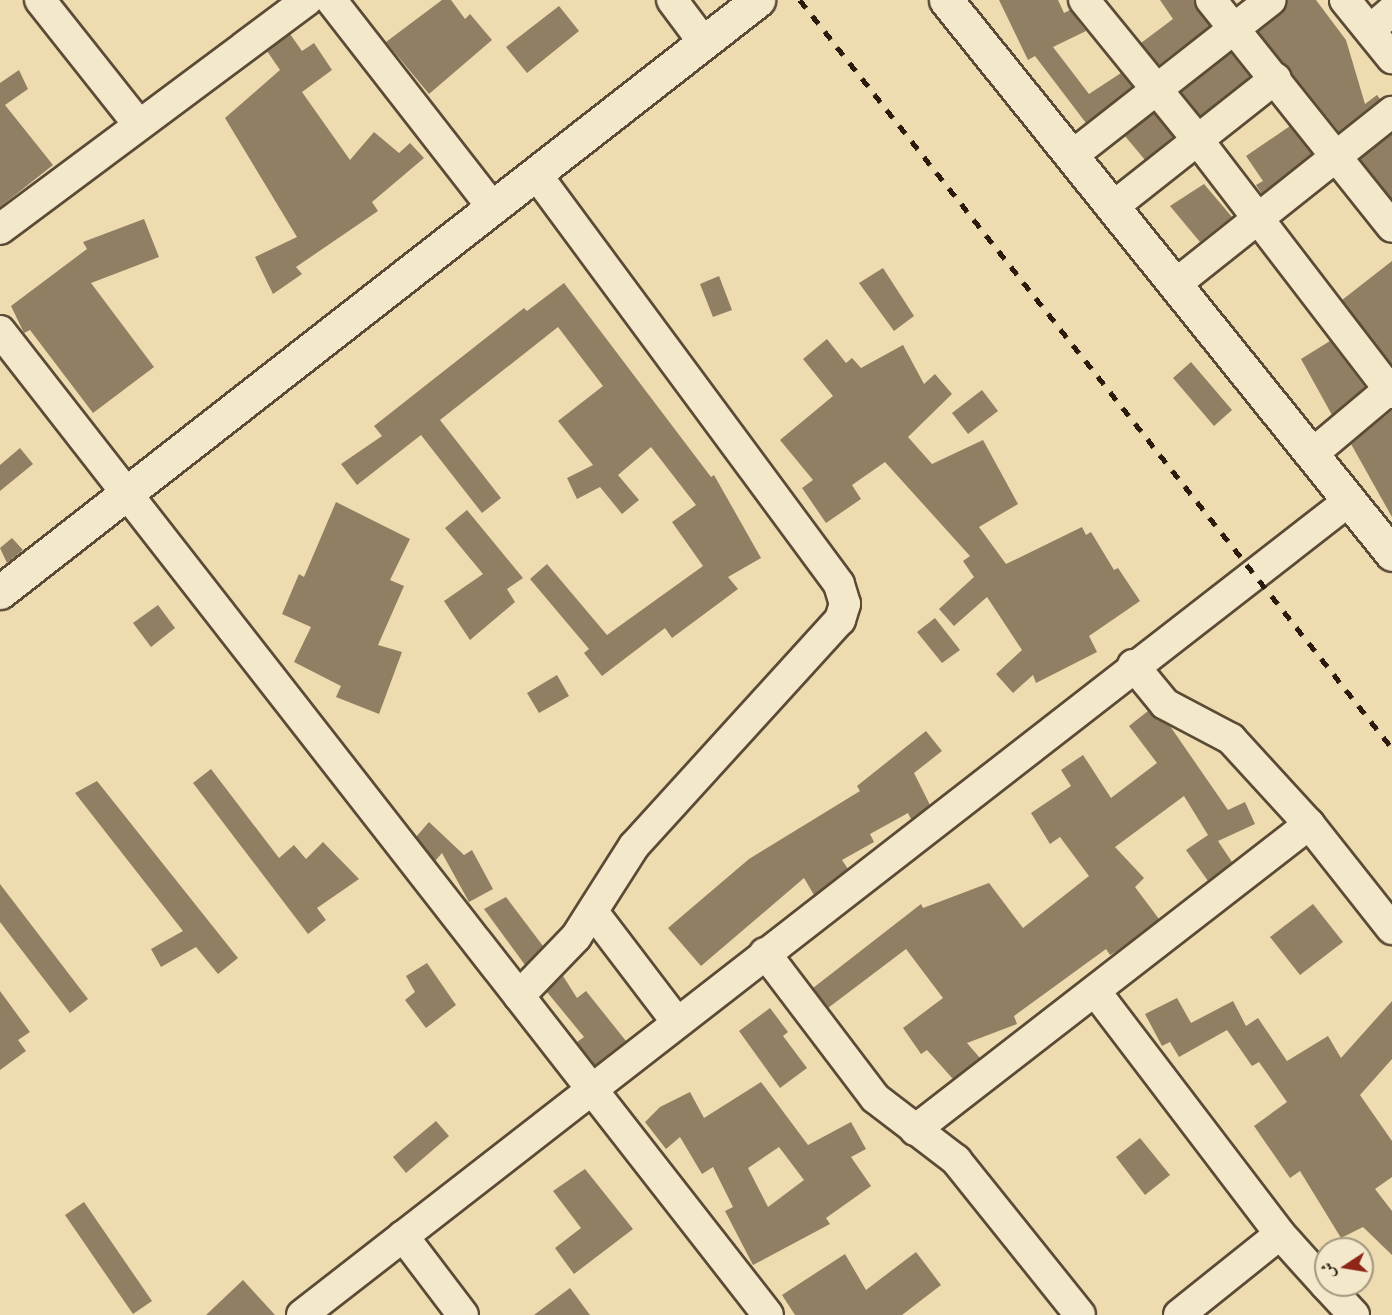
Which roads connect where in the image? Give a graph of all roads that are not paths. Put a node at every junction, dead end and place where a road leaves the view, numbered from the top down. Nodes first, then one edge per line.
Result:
1 (40, 0) edge
2 (307, 0) edge
3 (331, 0) edge
4 (672, 0) edge
5 (758, 0) edge
6 (1084, 0) edge
7 (1211, 0) edge
8 (1271, 0) edge
9 (1346, 0) edge
10 (953, 2) edge
11 (1381, 21) edge
12 (1233, 27) junction
13 (704, 43) junction
14 (1392, 58) edge
15 (1276, 78) junction
16 (1156, 89) junction
17 (1392, 112) edge
18 (139, 125) junction
19 (1197, 140) junction
20 (1073, 155) junction
21 (1339, 156) junction
22 (536, 174) junction
23 (1114, 206) junction
24 (493, 208) junction
25 (1258, 219) junction
26 (1392, 227) edge
27 (0, 229) edge
28 (1177, 282) junction
29 (0, 331) edge
30 (1391, 390) edge
31 (1311, 455) junction
32 (128, 495) junction
33 (1350, 500) junction
34 (1392, 554) edge
35 (0, 592) edge
36 (1133, 665) junction
37 (1309, 824) junction
38 (593, 912) junction
39 (1392, 929) edge
40 (765, 953) junction
41 (1095, 991) junction
42 (519, 996) junction
43 (676, 1022) junction
44 (591, 1089) junction
45 (915, 1130) junction
46 (1280, 1234) junction
47 (403, 1236) junction
48 (1314, 1272) edge
49 (1337, 1297) edge
50 (302, 1315) edge
51 (464, 1315) edge
52 (768, 1315) edge
53 (1080, 1315) edge
54 (1179, 1315) edge
55 (1354, 1315) edge

1 - 18 street
2 - 18 street
3 - 24 street
4 - 13 street
5 - 13 street
6 - 16 street
7 - 12 street
8 - 12 street
9 - 11 street
10 - 20 street
11 - 14 street
12 - 15 street
12 - 16 street
13 - 22 street
15 - 19 street
15 - 21 street
16 - 19 street
16 - 20 street
17 - 21 street
18 - 27 street
19 - 23 street
19 - 25 street
20 - 23 street
21 - 25 street
21 - 26 street
22 - 24 street
22 - 38 street
23 - 28 street
24 - 32 street
25 - 28 street
25 - 30 street
28 - 31 street
29 - 32 street
30 - 31 street
31 - 33 street
32 - 35 street
32 - 42 street
33 - 34 street
33 - 36 street
36 - 37 street
36 - 40 street
37 - 39 street
37 - 41 street
38 - 42 street
38 - 43 street
40 - 43 street
40 - 45 street
41 - 45 street
41 - 46 street
42 - 44 street
43 - 44 street
44 - 47 street
44 - 52 street
45 - 53 street
46 - 48 street
46 - 54 street
47 - 50 street
47 - 51 street
49 - 55 street

